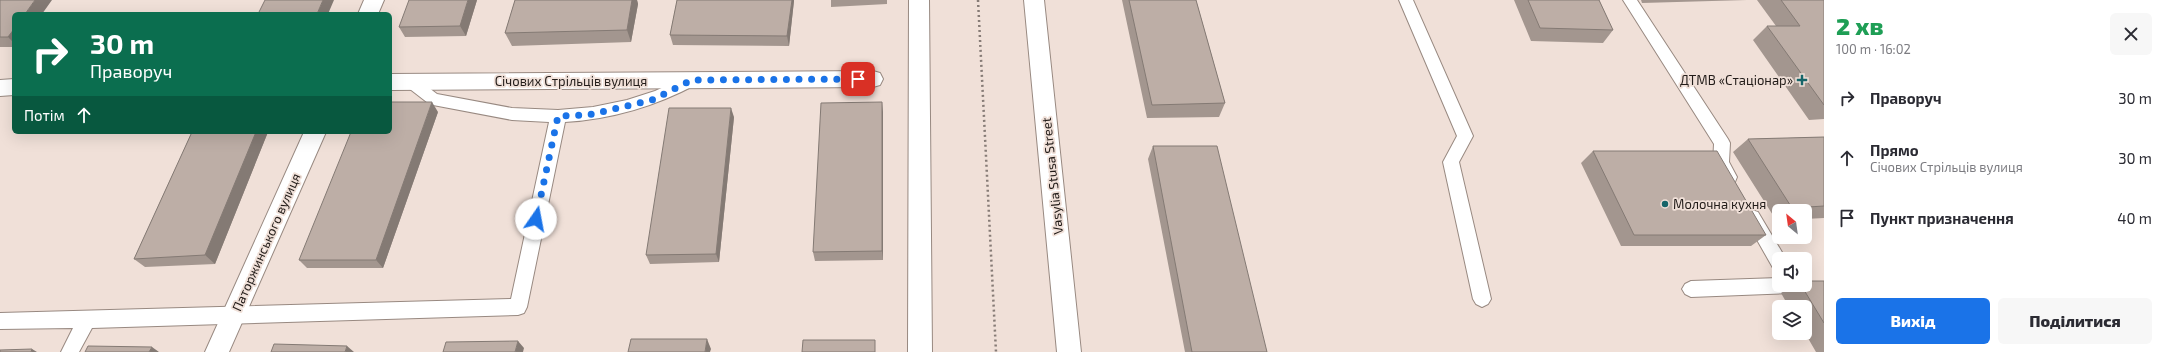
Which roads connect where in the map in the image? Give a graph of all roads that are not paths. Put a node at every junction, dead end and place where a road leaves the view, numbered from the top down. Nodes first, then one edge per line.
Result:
1 (374, 0) edge
2 (918, 0) edge
3 (1034, 0) edge
4 (1406, 0) edge
5 (1630, 0) edge
6 (369, 12) edge
7 (873, 79) dead end
8 (692, 80) junction
9 (392, 82) edge
10 (411, 82) junction
11 (12, 87) edge
12 (0, 88) edge
13 (558, 116) junction
14 (314, 134) edge
15 (1773, 252) edge
16 (1772, 286) edge
17 (1691, 289) dead end
18 (1482, 299) dead end
19 (233, 316) junction
20 (86, 320) junction
21 (0, 321) edge
22 (70, 352) edge
23 (217, 352) edge
24 (920, 352) edge
25 (1069, 352) edge

1 - 6 street
2 - 24 street
3 - 25 street, Vasylia Stusa Street
4 - 18 lane
5 - 15 lane
7 - 8 street, Січових Стрільців вулиця
8 - 10 street, Січових Стрільців вулиця
8 - 13 lane
9 - 10 street, Січових Стрільців вулиця
10 - 13 lane
11 - 12 street
13 - 19 lane
14 - 19 street, Паторжинського вулиця
16 - 17 lane
19 - 20 lane
19 - 23 street, Паторжинського вулиця
20 - 21 lane
20 - 22 lane

